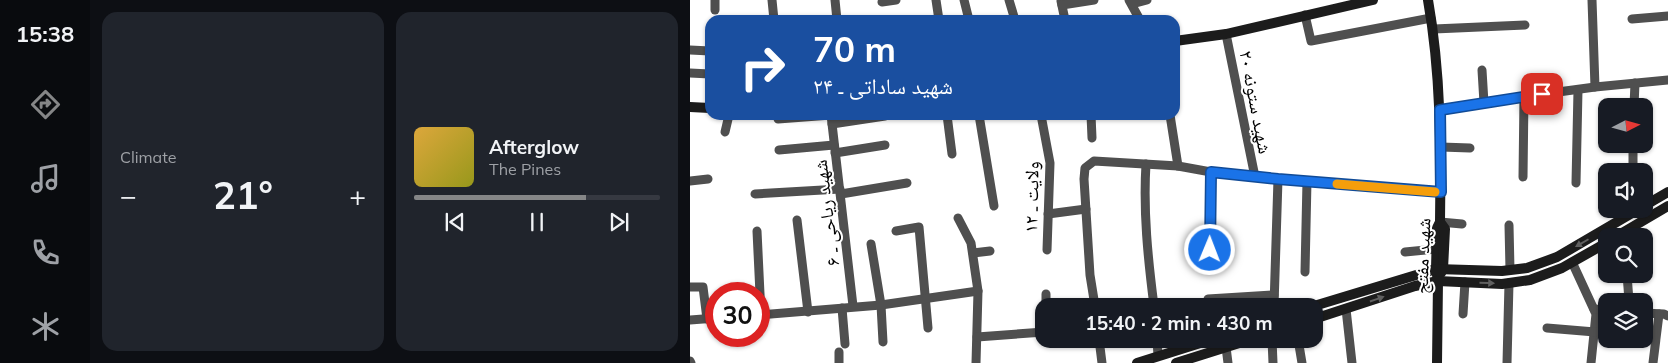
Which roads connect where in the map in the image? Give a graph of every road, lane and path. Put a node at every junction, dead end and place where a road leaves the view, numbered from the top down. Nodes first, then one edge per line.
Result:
1 (715, 0) edge
2 (772, 0) edge
3 (835, 0) edge
4 (896, 0) edge
5 (936, 0) edge
6 (964, 0) edge
7 (1009, 0) edge
8 (1094, 0) edge
9 (1147, 0) edge
10 (1373, 0) edge
11 (1428, 0) edge
12 (1592, 0) edge
13 (882, 2) dead end
14 (1130, 2) edge
15 (1061, 3) edge
16 (715, 10) dead end
17 (774, 15) edge
18 (836, 15) edge
19 (938, 15) edge
20 (968, 15) edge
21 (1013, 15) edge
22 (1137, 15) edge
23 (1305, 15) junction
24 (1668, 16) edge
25 (1432, 18) junction
26 (1632, 19) dead end
27 (1525, 25) dead end
28 (1434, 29) junction
29 (1226, 34) junction
30 (1180, 40) edge
31 (690, 50) edge
32 (705, 52) edge
33 (1482, 70) dead end
34 (690, 73) edge
35 (705, 74) edge
36 (1668, 80) edge
37 (1635, 83) junction
38 (1595, 87) junction
39 (1578, 90) junction
40 (1524, 96) junction
41 (1634, 98) edge
42 (1484, 103) junction
43 (690, 107) edge
44 (705, 108) edge
45 (1440, 110) junction
46 (728, 120) edge
47 (831, 120) edge
48 (947, 120) edge
49 (980, 120) edge
50 (1042, 120) edge
51 (1091, 120) edge
52 (1171, 120) edge
53 (725, 132) dead end
54 (1092, 138) dead end
55 (885, 145) dead end
56 (1441, 148) junction
57 (1470, 148) dead end
58 (835, 149) junction
59 (779, 150) dead end
60 (952, 154) dead end
61 (1146, 164) junction
62 (1178, 166) junction
63 (1211, 172) junction
64 (1255, 177) junction
65 (1523, 177) dead end
66 (708, 179) dead end
67 (1278, 179) junction
68 (690, 181) edge
69 (1307, 181) junction
70 (907, 183) dead end
71 (1576, 183) dead end
72 (840, 191) junction
73 (1441, 192) junction
74 (1668, 192) edge
75 (755, 194) dead end
76 (1653, 201) edge
77 (994, 206) dead end
78 (1668, 206) edge
79 (1086, 209) junction
80 (1048, 214) junction
81 (958, 218) dead end
82 (1626, 218) edge
83 (797, 220) dead end
84 (1440, 222) junction
85 (1462, 224) dead end
86 (1509, 225) dead end
87 (1616, 228) edge
88 (1632, 228) edge
89 (757, 231) dead end
90 (896, 231) dead end
91 (1598, 241) edge
92 (1598, 243) edge
93 (871, 244) dead end
94 (1436, 249) junction
95 (1047, 250) dead end
96 (990, 251) dead end
97 (1406, 252) dead end
98 (973, 253) junction
99 (1572, 262) junction
100 (1209, 269) dead end
101 (1440, 269) junction
102 (1510, 270) junction
103 (1305, 272) dead end
104 (1438, 281) junction
105 (759, 282) edge
106 (1465, 282) junction
107 (1509, 283) junction
108 (690, 287) edge
109 (978, 291) junction
110 (705, 294) edge
111 (1046, 294) dead end
112 (1274, 295) joint
113 (925, 298) junction
114 (1046, 298) edge
115 (1094, 298) edge
116 (1153, 298) edge
117 (1224, 298) edge
118 (1323, 303) edge
119 (880, 304) junction
120 (853, 306) junction
121 (842, 308) junction
122 (1346, 309) junction
123 (1598, 311) edge
124 (808, 312) junction
125 (1595, 312) junction
126 (770, 314) edge
127 (1463, 314) dead end
128 (1663, 315) edge
129 (1323, 316) edge
130 (705, 319) edge
131 (690, 320) edge
132 (928, 328) dead end
133 (1547, 328) dead end
134 (1595, 332) junction
135 (1035, 333) edge
136 (977, 337) junction
137 (883, 342) dead end
138 (1100, 348) edge
139 (1158, 348) edge
140 (1184, 348) edge
141 (1214, 348) edge
142 (1226, 348) edge
143 (1272, 348) edge
144 (1158, 356) junction
145 (839, 363) edge
146 (976, 363) edge
147 (1102, 363) edge
148 (1137, 363) edge
149 (1176, 363) edge
150 (1228, 363) edge
151 (1273, 363) edge
152 (1352, 363) edge
153 (1438, 363) edge
154 (1507, 363) edge
155 (1591, 363) edge
156 (1653, 363) edge

1 - 16 street
2 - 17 street
3 - 18 street
4 - 13 street
5 - 19 street
6 - 20 street
7 - 21 street
8 - 15 street
9 - 14 street
10 - 23 main road
11 - 25 main road, شهید مفتح
12 - 38 street
14 - 22 street
23 - 25 street
23 - 29 main road
24 - 26 street
25 - 28 main road, شهید مفتح
27 - 28 street
28 - 45 main road, شهید مفتح
29 - 30 main road
29 - 64 street, شهید ستونه ۲۰
31 - 32 street
33 - 42 street
34 - 35 street
36 - 37 street
37 - 38 street
37 - 41 street
38 - 39 street
39 - 40 street
39 - 71 street
40 - 42 street
40 - 65 street
42 - 45 street
43 - 44 main road
45 - 56 main road, شهید مفتح
46 - 53 street
47 - 58 street, شهید ریاحی ـ ۶
48 - 60 street
49 - 77 street
50 - 80 street, ولایت ـ ۱۲
51 - 54 street
52 - 62 street
55 - 58 street
56 - 57 street
56 - 73 main road, شهید مفتح
58 - 59 street
58 - 72 street, شهید ریاحی ـ ۶
61 - 62 street
61 - 79 street
61 - 116 street
62 - 63 street
63 - 64 street
63 - 100 street
64 - 67 street
66 - 68 street
67 - 69 street
67 - 112 street
69 - 73 street
69 - 103 street
70 - 72 street
72 - 75 street
72 - 120 street, شهید ریاحی ـ ۶
73 - 84 main road, شهید مفتح
74 - 76 main road
78 - 88 main road
79 - 80 street
79 - 115 street
80 - 95 street, ولایت ـ ۱۲
81 - 98 street
82 - 87 main road
83 - 124 street
84 - 85 street
84 - 94 main road, شهید مفتح
84 - 101 main road
86 - 102 street
89 - 105 street
90 - 113 street
91 -> 102 main road
92 - 99 main road
93 - 119 street
94 - 97 street
94 - 101 main road, شهید مفتح
96 - 98 street
98 - 109 street
99 - 107 main road
99 - 125 street
101 - 102 main road
101 - 104 main road, شهید مفتح
101 - 118 main road
104 - 106 main road
122 -> 104 main road
104 - 153 main road, شهید مفتح
106 -> 107 main road
106 - 127 street
107 - 154 street
108 - 110 street
109 - 113 street
109 - 136 street
111 - 114 street
112 - 117 street
113 - 119 street
113 - 132 street
119 - 120 street
119 - 137 street
120 - 121 street
121 - 124 street
121 - 145 street
122 - 129 main road
122 - 152 street
123 - 125 street
124 - 126 street
125 - 134 street
128 - 156 street
130 - 131 street
133 - 134 street
134 - 155 street
135 - 136 street
136 - 146 street
138 - 147 street
139 - 144 street
140 - 144 main road
141 - 149 main road
142 - 150 street
143 - 151 street
144 - 148 main road

